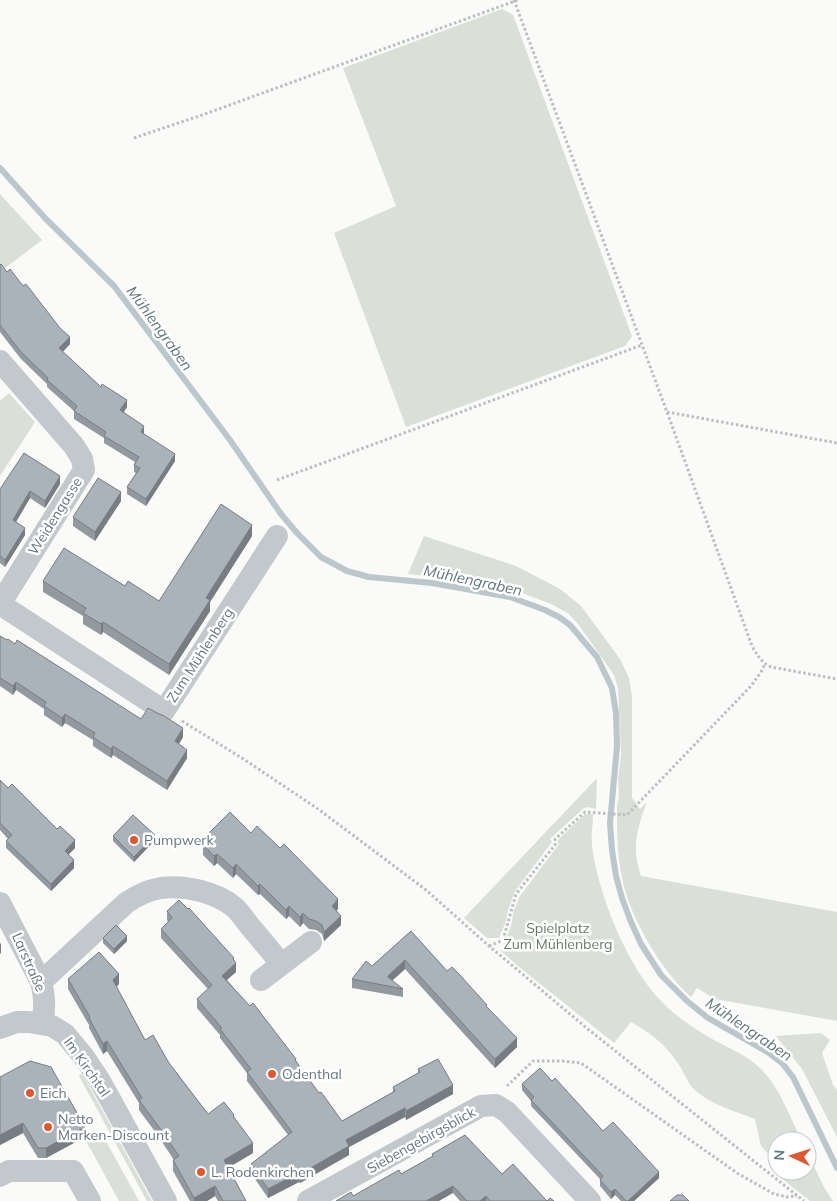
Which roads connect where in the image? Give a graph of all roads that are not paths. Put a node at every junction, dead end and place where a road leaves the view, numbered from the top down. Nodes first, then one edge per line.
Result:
1 (0, 361) edge
2 (276, 536) dead end
3 (0, 604) edge
4 (0, 903) edge
5 (311, 942) dead end
6 (281, 964) junction
7 (261, 980) dead end
8 (41, 982) junction
9 (42, 1024) junction
10 (0, 1028) edge
11 (0, 1176) edge
12 (90, 1201) edge
13 (166, 1201) edge
14 (308, 1201) edge
15 (590, 1201) edge

1 - 3 street, Weidengasse
2 - 3 street, Zum Mühlenberg
4 - 8 street, Larstraße
5 - 6 street
6 - 7 street
6 - 8 street
8 - 9 street, Larstraße
9 - 10 street, Im Kirchtal
9 - 13 street, Im Kirchtal
11 - 12 street
14 - 15 street, Siebengebirgsblick

